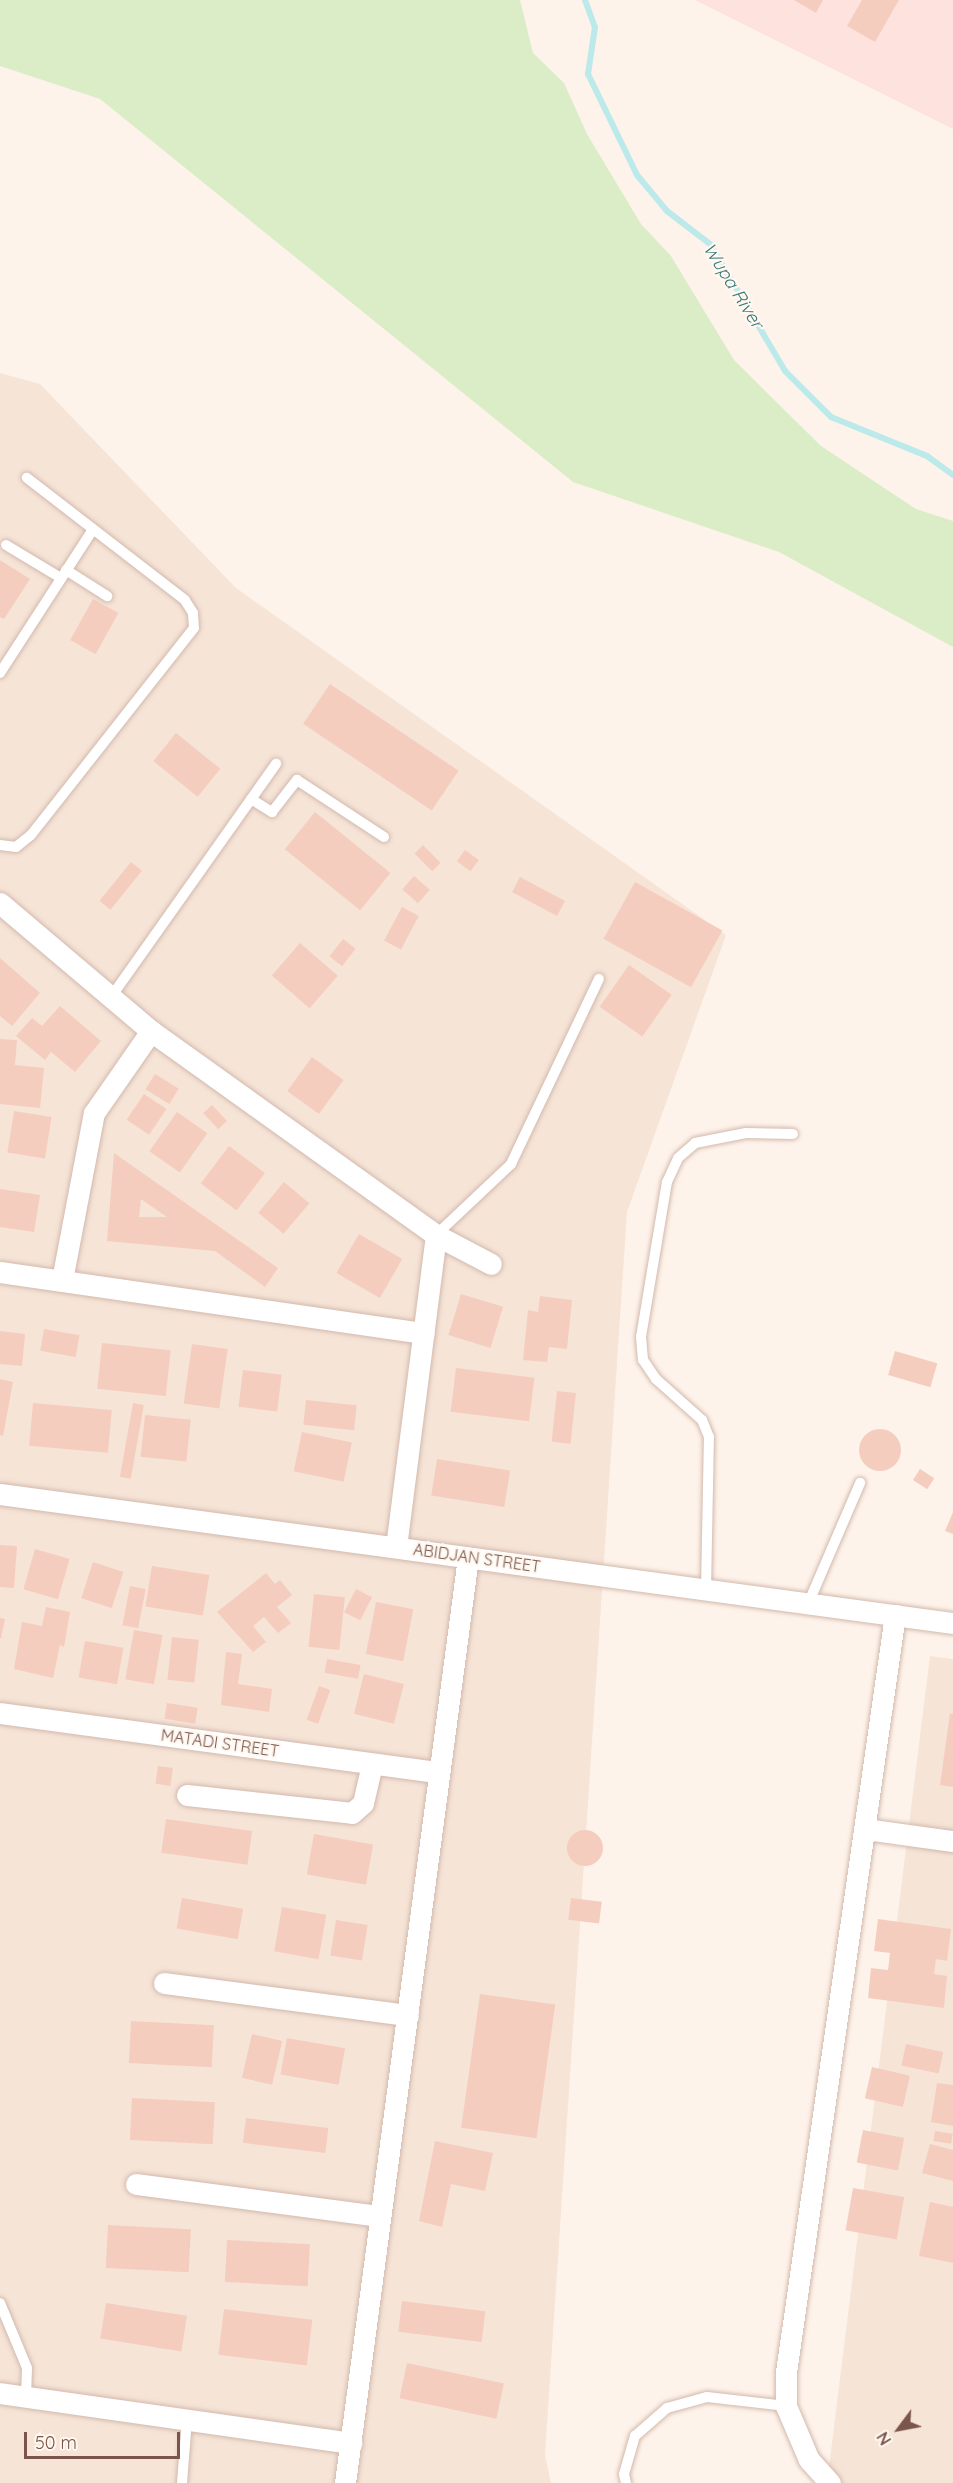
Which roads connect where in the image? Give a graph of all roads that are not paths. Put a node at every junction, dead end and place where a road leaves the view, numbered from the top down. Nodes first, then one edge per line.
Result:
1 (27, 478) dead end
2 (93, 529) junction
3 (6, 544) dead end
4 (64, 574) junction
5 (107, 596) dead end
6 (0, 673) edge
7 (276, 764) dead end
8 (251, 800) junction
9 (384, 837) dead end
10 (0, 845) edge
11 (0, 903) edge
12 (599, 979) dead end
13 (111, 997) junction
14 (151, 1031) junction
15 (793, 1134) dead end
16 (436, 1235) junction
17 (491, 1264) dead end
18 (0, 1272) edge
19 (62, 1280) junction
20 (424, 1333) junction
21 (860, 1483) dead end
22 (0, 1494) edge
23 (396, 1547) junction
24 (468, 1558) junction
25 (706, 1590) junction
26 (808, 1604) junction
27 (895, 1615) junction
28 (953, 1623) edge
29 (0, 1713) edge
30 (372, 1764) junction
31 (439, 1772) junction
32 (186, 1795) dead end
33 (866, 1829) junction
34 (953, 1841) edge
35 (164, 1983) dead end
36 (408, 2015) junction
37 (136, 2184) dead end
38 (379, 2216) junction
39 (0, 2303) edge
40 (0, 2393) edge
41 (26, 2397) junction
42 (786, 2406) junction
43 (187, 2420) junction
44 (351, 2443) junction
45 (182, 2483) edge
46 (345, 2483) edge
47 (626, 2483) edge
48 (830, 2483) edge

1 - 2 lane
2 - 4 lane
2 - 10 lane
3 - 4 lane
4 - 5 lane
4 - 6 lane
7 - 8 lane
8 - 9 lane
8 - 13 lane
11 - 13 street
12 - 16 lane
13 - 14 street
14 - 16 street
14 - 19 street
15 - 25 lane
16 - 17 street
16 - 20 street
18 - 19 street
19 - 20 street
20 - 23 street
21 - 26 lane
22 - 23 street, ABIDJAN STREET
23 - 24 street, ABIDJAN STREET
24 - 25 street, ABIDJAN STREET
24 - 31 street
25 - 26 street, ABIDJAN STREET
26 - 27 street, ABIDJAN STREET
27 - 28 street, ABIDJAN STREET
27 - 33 street
29 - 30 street, MATADI STREET
30 - 31 street, MATADI STREET
30 - 32 street
31 - 36 street
33 - 34 street
33 - 42 street
35 - 36 street
36 - 38 street
37 - 38 street
38 - 44 street
39 - 41 lane
40 - 41 street
41 - 43 street
42 - 47 lane
42 - 48 street
43 - 44 street
43 - 45 lane
44 - 46 street

